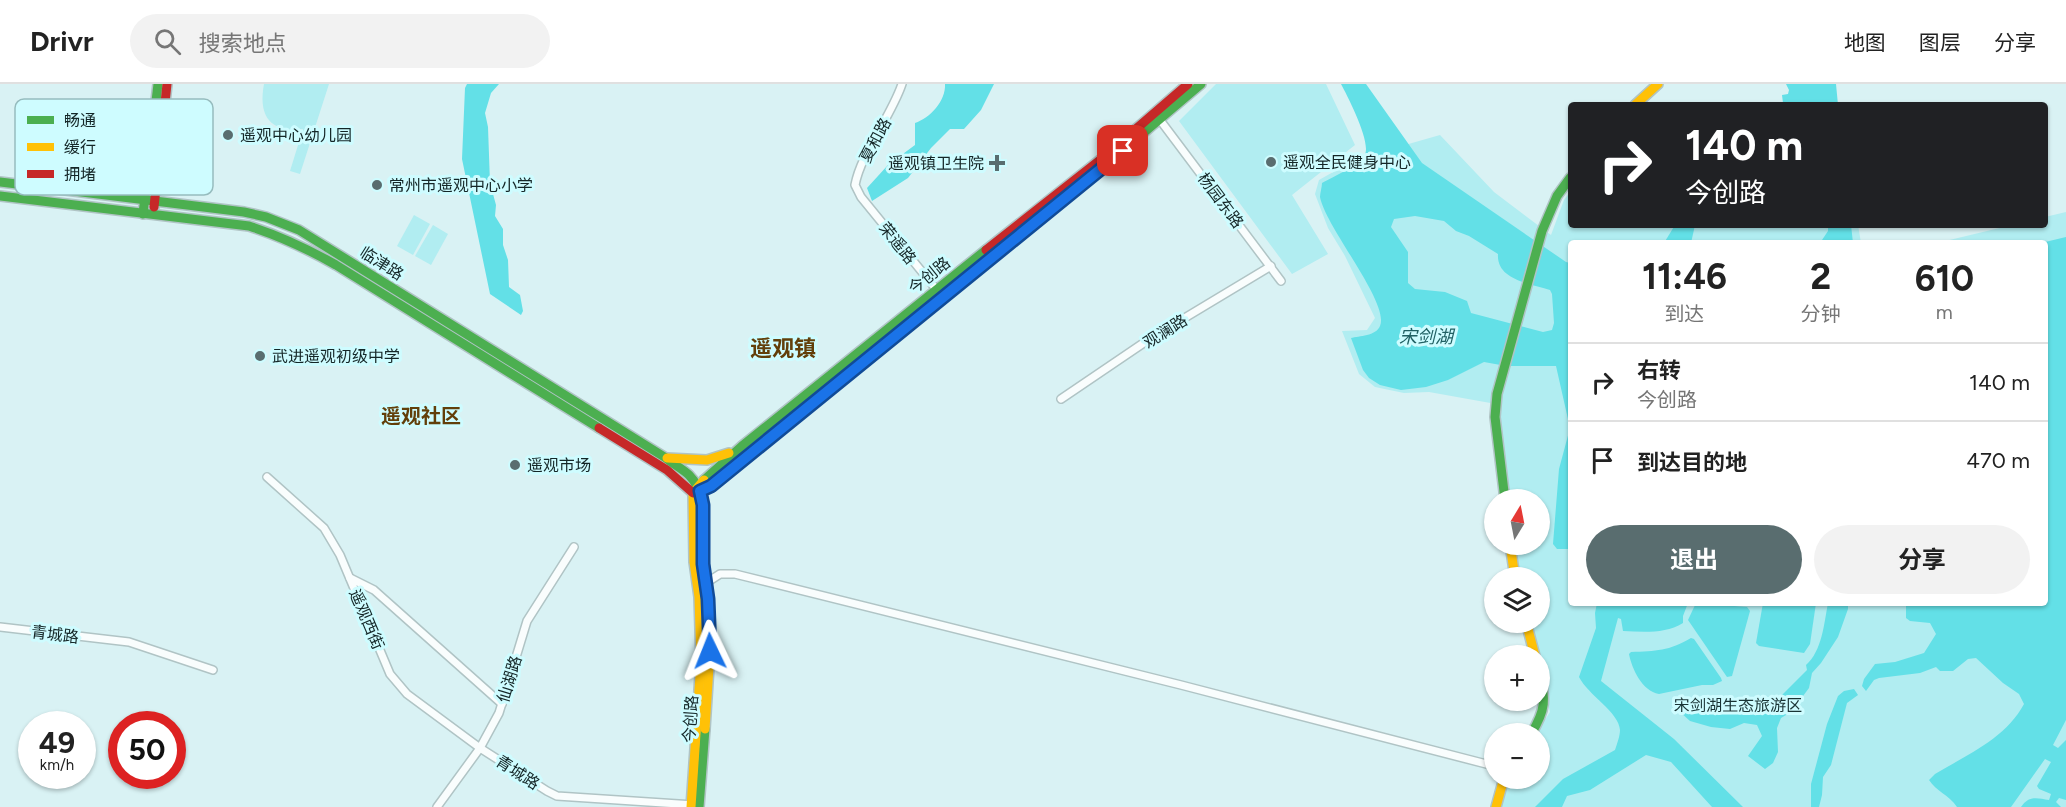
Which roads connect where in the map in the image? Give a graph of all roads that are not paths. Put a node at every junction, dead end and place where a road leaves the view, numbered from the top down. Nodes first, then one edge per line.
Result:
1 (158, 84) edge
2 (167, 84) edge
3 (902, 84) edge
4 (1188, 84) edge
5 (1201, 84) edge
6 (1658, 84) edge
7 (157, 99) edge
8 (165, 99) edge
9 (1638, 102) edge
10 (1160, 120) junction
11 (1568, 181) edge
12 (0, 182) edge
13 (15, 184) edge
14 (108, 195) edge
15 (150, 195) edge
16 (151, 195) edge
17 (0, 196) edge
18 (861, 197) joint
19 (150, 200) junction
20 (148, 215) junction
21 (1271, 266) junction
22 (1281, 281) dead end
23 (936, 289) junction
24 (1061, 399) dead end
25 (742, 446) junction
26 (665, 458) junction
27 (267, 477) dead end
28 (1504, 489) edge
29 (697, 490) junction
30 (574, 547) dead end
31 (350, 578) junction
32 (706, 583) junction
33 (0, 627) edge
34 (213, 670) dead end
35 (502, 704) junction
36 (480, 748) junction
37 (1484, 763) edge
38 (1501, 789) edge
39 (695, 806) edge
40 (437, 807) edge
41 (1496, 807) edge

1 - 7 main road
2 - 8 main road
3 - 18 street, 夏和路
4 - 23 main road, 今创路
5 - 10 main road, 今创路
6 - 9 main road
10 - 21 street, 杨园东路
10 - 29 main road, 今创路
11 - 28 main road
12 - 13 main road, 临津路
14 - 19 main road, 临津路
15 - 19 main road
16 - 19 main road
17 - 20 main road, 临津路
18 - 23 street, 荣遥路
19 - 20 main road
19 - 26 main road, 临津路
20 - 29 main road, 临津路
21 - 22 street, 杨园东路
21 - 24 street, 观澜路
23 - 25 main road, 今创路
25 - 26 main road
25 - 29 main road, 今创路
26 - 29 main road, 临津路
27 - 31 street, 遥观西街
29 - 32 main road, 今创路
29 - 39 main road, 今创路
30 - 35 street, 仙湖路
31 - 35 street
31 - 36 street, 遥观西街
32 - 37 street
32 - 39 main road, 今创路
33 - 34 street, 青城路
35 - 36 street, 仙湖路
36 - 39 street, 青城路
36 - 40 street, 仙湖路
38 - 41 main road

